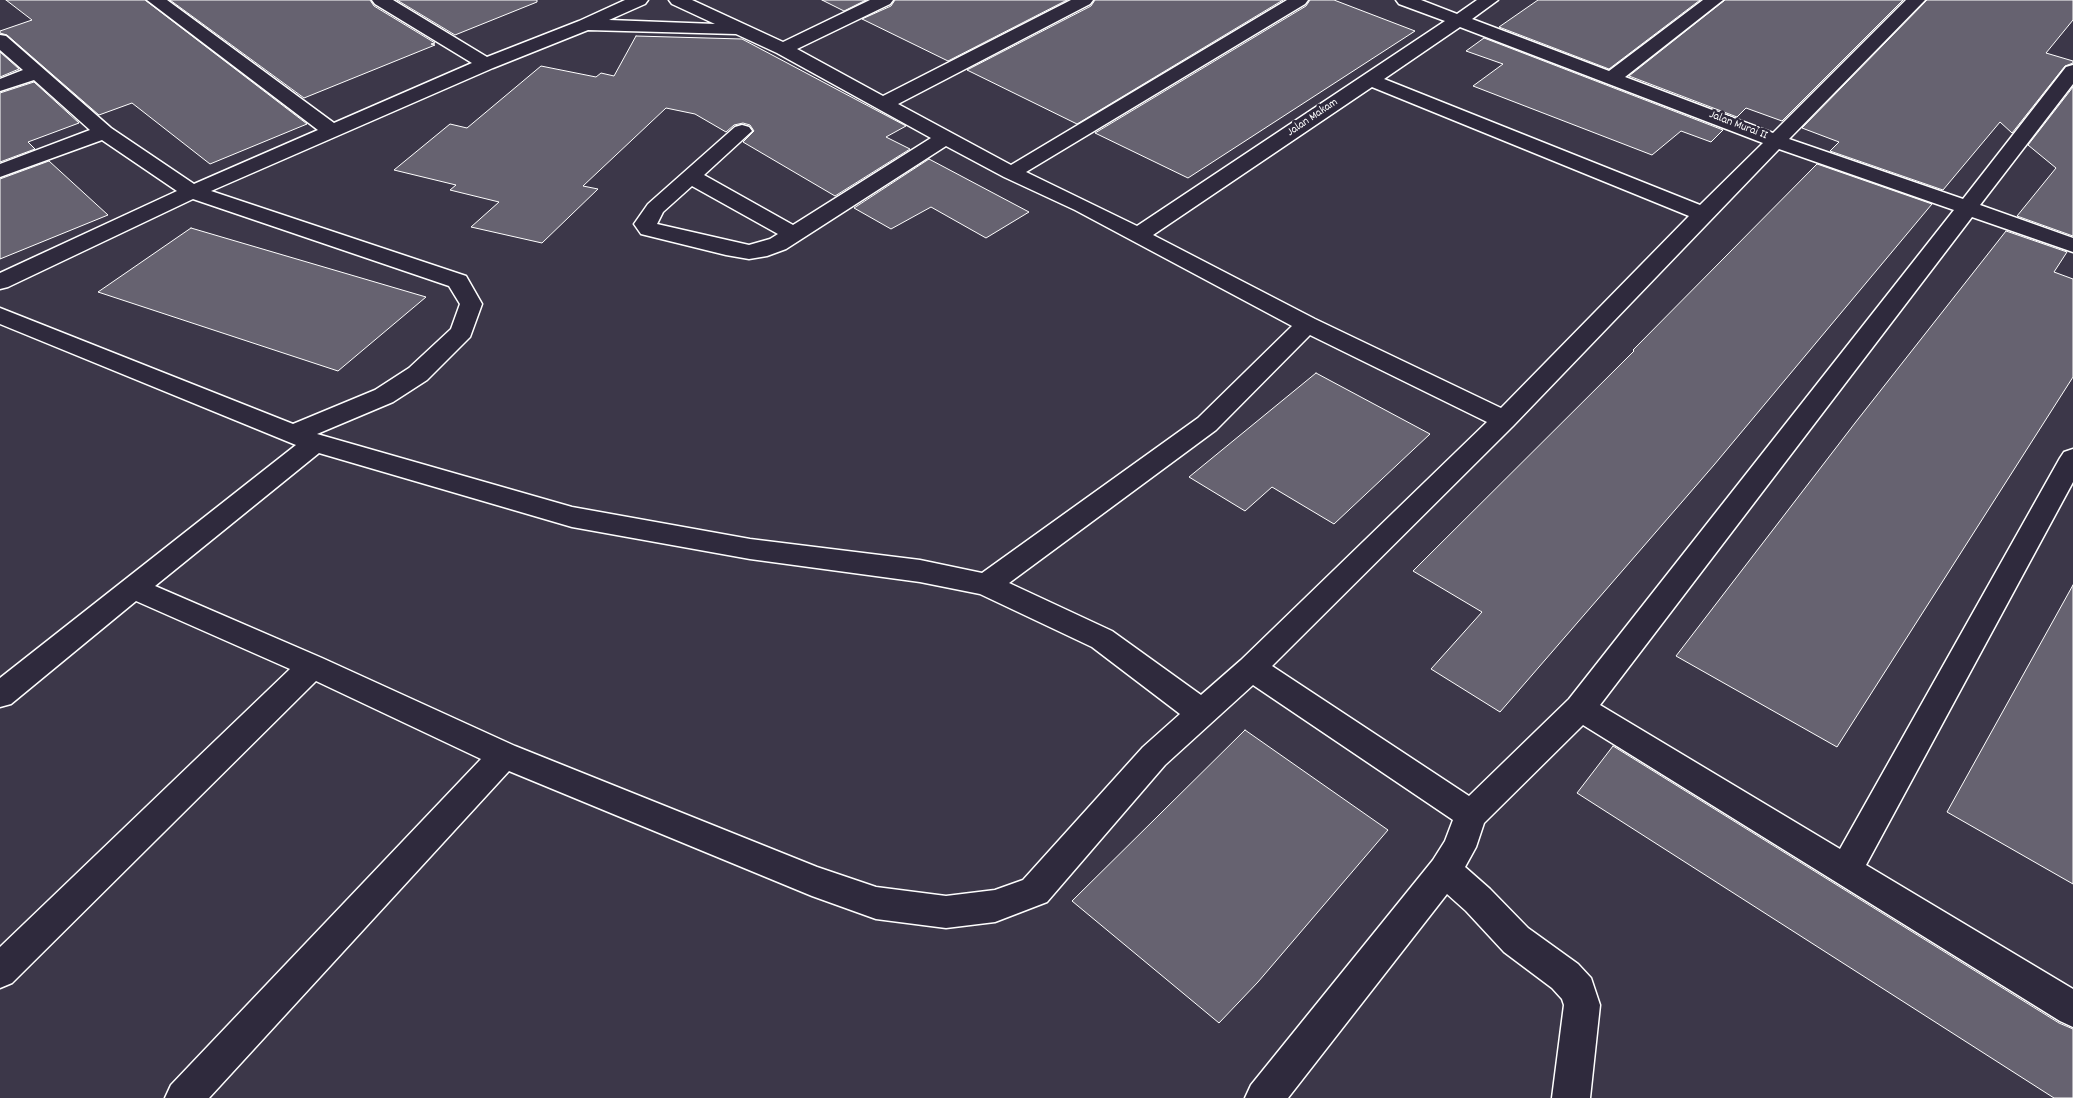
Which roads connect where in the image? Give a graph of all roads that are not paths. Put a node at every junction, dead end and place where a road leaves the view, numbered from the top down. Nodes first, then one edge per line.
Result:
1 (156, 0) edge
2 (380, 0) edge
3 (678, 0) edge
4 (884, 0) edge
5 (1084, 0) edge
6 (1299, 0) edge
7 (1405, 0) edge
8 (1488, 0) edge
9 (1714, 0) edge
10 (1916, 0) edge
11 (624, 2) edge
12 (1458, 19) junction
13 (585, 25) junction
14 (740, 30) junction
15 (0, 40) edge
16 (783, 49) junction
17 (486, 64) junction
18 (2073, 71) edge
19 (37, 72) junction
20 (1613, 78) junction
21 (1369, 79) junction
22 (0, 85) edge
23 (882, 104) junction
24 (332, 130) junction
25 (742, 130) dead end
26 (104, 132) junction
27 (944, 138) junction
28 (1777, 141) junction
29 (0, 171) edge
30 (1011, 173) junction
31 (690, 176) junction
32 (192, 192) junction
33 (1966, 207) junction
34 (1703, 214) junction
35 (794, 234) junction
36 (1137, 236) junction
37 (2073, 245) edge
38 (0, 282) edge
39 (0, 315) edge
40 (1307, 324) junction
41 (1504, 420) junction
42 (304, 439) junction
43 (2073, 458) edge
44 (986, 585) junction
45 (134, 588) junction
46 (312, 666) junction
47 (1251, 668) junction
48 (0, 695) edge
49 (1580, 708) junction
50 (1202, 713) junction
51 (504, 755) junction
52 (1471, 815) junction
53 (1846, 870) junction
54 (1445, 871) junction
55 (0, 971) edge
56 (2073, 1009) edge
57 (184, 1098) edge
58 (1264, 1098) edge
59 (1571, 1098) edge

1 - 24 street
2 - 17 street
3 - 14 street
4 - 16 street
5 - 23 street
6 - 30 street
7 - 12 street, Jalan Murai II
8 - 12 street, Jalan Makam
9 - 20 street
10 - 28 street
11 - 13 street
12 - 20 street, Jalan Murai II
12 - 21 street, Jalan Makam
13 - 14 street
13 - 17 street
14 - 16 street
15 - 19 street
16 - 23 street
17 - 24 street
18 - 33 street
19 - 22 street
19 - 26 street
20 - 28 street, Jalan Murai II
21 - 34 street
21 - 36 street, Jalan Makam
23 - 27 street
24 - 32 street
25 - 31 street
26 - 29 street
26 - 32 street
27 - 30 street
27 - 35 street
28 - 33 street, Jalan Murai II
28 - 34 street
30 - 36 street
31 - 35 street
31 - 35 street
32 - 38 street
32 - 42 street
33 - 37 street, Jalan Murai II
33 - 49 street
34 - 41 street
36 - 40 street
39 - 42 street
40 - 41 street
40 - 44 street
41 - 47 street
42 - 44 street
42 - 45 street
43 - 53 street
44 - 50 street
45 - 46 street
45 - 48 street
46 - 51 street
46 - 55 street
47 - 50 street
47 - 52 street
49 - 52 street
49 - 53 street
50 - 51 street
51 - 57 street
52 - 54 street
53 - 56 street
54 - 58 street
54 - 59 street

